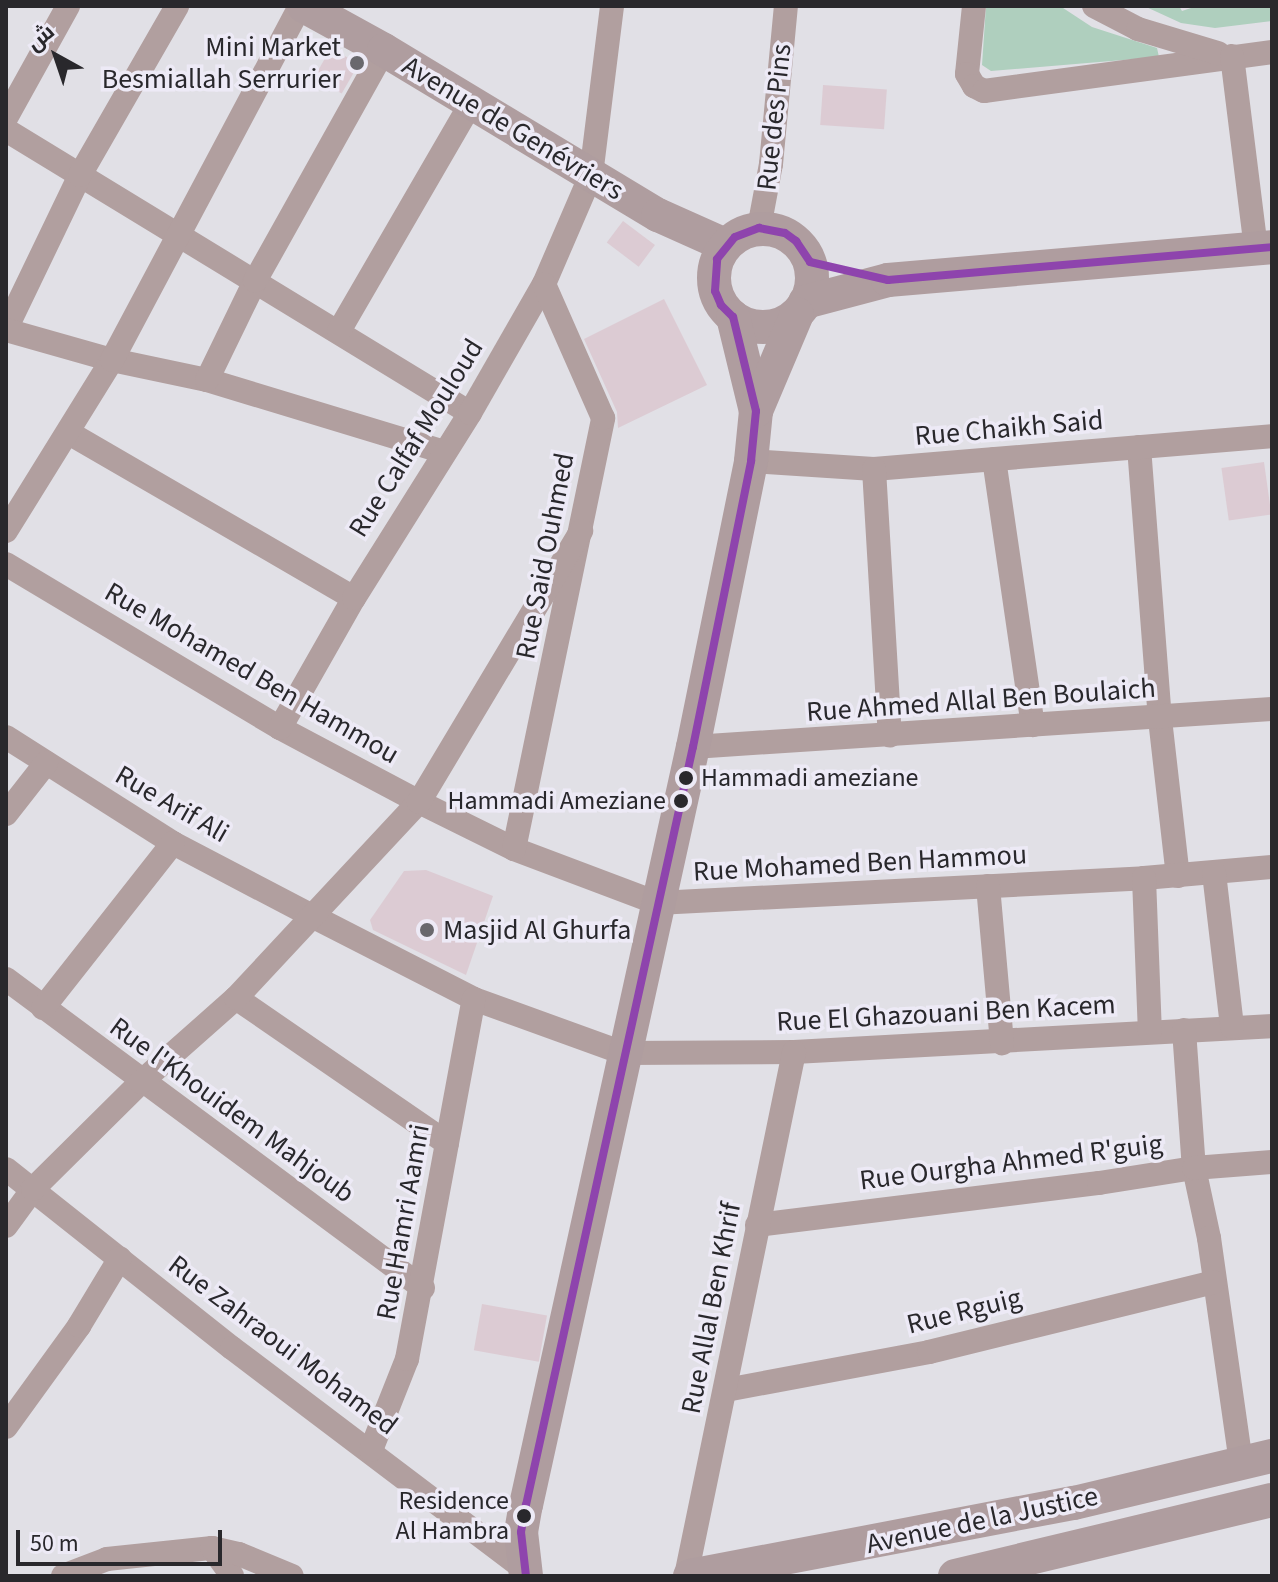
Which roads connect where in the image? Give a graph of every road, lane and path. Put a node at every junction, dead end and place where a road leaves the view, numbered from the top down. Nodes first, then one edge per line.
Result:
1 (68, 6) edge
2 (177, 6) edge
3 (302, 6) edge
4 (612, 6) edge
5 (786, 6) edge
6 (974, 6) edge
7 (1094, 6) edge
8 (384, 50) junction
9 (1272, 52) edge
10 (1232, 56) junction
11 (471, 103) junction
12 (6, 118) edge
13 (6, 130) edge
14 (80, 175) junction
15 (591, 175) junction
16 (759, 228) junction
17 (178, 235) junction
18 (725, 245) junction
19 (1264, 248) edge
20 (810, 262) junction
21 (888, 280) junction
22 (255, 281) junction
23 (544, 284) junction
24 (801, 308) junction
25 (733, 317) junction
26 (6, 329) edge
27 (339, 331) junction
28 (112, 360) junction
29 (207, 380) junction
30 (756, 411) junction
31 (470, 413) junction
32 (69, 433) junction
33 (1272, 436) edge
34 (1139, 447) junction
35 (444, 452) junction
36 (994, 459) junction
37 (751, 461) junction
38 (874, 469) junction
39 (6, 531) edge
40 (581, 531) junction
41 (6, 564) edge
42 (354, 598) junction
43 (1272, 709) edge
44 (1160, 719) junction
45 (1033, 725) junction
46 (280, 728) junction
47 (890, 736) junction
48 (6, 737) edge
49 (693, 747) junction
50 (46, 763) junction
51 (419, 802) junction
52 (6, 814) edge
53 (173, 843) junction
54 (514, 849) junction
55 (1272, 867) edge
56 (1214, 873) junction
57 (1178, 876) junction
58 (1144, 878) junction
59 (988, 886) junction
60 (657, 903) junction
61 (312, 916) junction
62 (6, 979) edge
63 (236, 998) junction
64 (474, 999) junction
65 (43, 1008) junction
66 (1272, 1026) edge
67 (1232, 1027) junction
68 (1184, 1030) junction
69 (1150, 1031) junction
70 (1002, 1043) junction
71 (794, 1052) junction
72 (623, 1053) junction
73 (141, 1082) junction
74 (447, 1143) junction
75 (1272, 1162) edge
76 (1194, 1168) junction
77 (6, 1169) edge
78 (33, 1189) junction
79 (757, 1225) junction
80 (6, 1226) edge
81 (120, 1258) junction
82 (1214, 1282) junction
83 (423, 1288) junction
84 (726, 1390) junction
85 (6, 1427) edge
86 (371, 1450) junction
87 (1257, 1460) edge
88 (1272, 1500) edge
89 (212, 1548) junction
90 (524, 1572) edge
91 (990, 1572) edge
92 (63, 1576) edge
93 (232, 1576) edge
94 (292, 1576) edge
95 (688, 1576) edge
96 (955, 1576) edge

1 - 12 street
2 - 14 street
3 - 8 street, Avenue de Genévriers
3 - 17 street
4 - 15 street, Rue Calfaf Mouloud
5 - 16 street, Rue des Pins
6 - 10 street
7 - 10 street
8 - 11 street, Avenue de Genévriers
8 - 22 street
9 - 10 street
10 - 19 street
11 - 15 street, Avenue de Genévriers
11 - 27 street
13 - 14 street
14 - 17 street
14 - 26 street
15 - 18 street, Avenue de Genévriers
15 - 23 street, Rue Calfaf Mouloud
16 - 18 street
16 - 20 street
17 - 22 street
17 - 28 street
18 - 25 street
19 - 21 street
20 - 21 street
20 - 24 street
21 - 24 street
22 - 27 street
22 - 29 street
23 - 31 street, Rue Calfaf Mouloud
23 - 40 street, Rue Said Ouhmed
24 - 25 street
24 - 30 street
25 - 30 street
26 - 28 street
27 - 31 street
28 - 29 street
28 - 32 street
29 - 35 street
30 - 37 street
31 - 35 street, Rue Calfaf Mouloud
32 - 39 street
32 - 42 street
33 - 34 street, Rue Chaikh Said
34 - 36 street, Rue Chaikh Said
34 - 44 street
35 - 42 street, Rue Calfaf Mouloud
36 - 38 street, Rue Chaikh Said
36 - 45 street
37 - 38 street, Rue Chaikh Said
37 - 49 street
38 - 47 street
40 - 51 street
40 - 54 street, Rue Said Ouhmed
41 - 46 street, Rue Mohamed Ben Hammou
42 - 46 street, Rue Calfaf Mouloud
43 - 44 street, Rue Ahmed Allal Ben Boulaich
44 - 45 street, Rue Ahmed Allal Ben Boulaich
44 - 57 street
45 - 47 street, Rue Ahmed Allal Ben Boulaich
46 - 51 street, Rue Mohamed Ben Hammou
47 - 49 street, Rue Ahmed Allal Ben Boulaich
48 - 50 street, Rue Arif Ali
49 - 60 street
50 - 52 street
50 - 53 street, Rue Arif Ali
51 - 54 street, Rue Mohamed Ben Hammou
51 - 61 street
53 - 61 street, Rue Arif Ali
53 - 65 street
54 - 60 street, Rue Mohamed Ben Hammou
55 - 56 street, Rue Mohamed Ben Hammou
56 - 57 street, Rue Mohamed Ben Hammou
56 - 67 street
57 - 58 street, Rue Mohamed Ben Hammou
58 - 59 street, Rue Mohamed Ben Hammou
58 - 69 street
59 - 60 street, Rue Mohamed Ben Hammou
59 - 70 street
60 - 72 street
61 - 63 street
61 - 64 street, Rue Arif Ali
62 - 65 street, Rue l'Khouidem Mahjoub
63 - 73 street
63 - 74 street
64 - 72 street, Rue Arif Ali
64 - 74 street, Rue Hamri Aamri
65 - 73 street, Rue l'Khouidem Mahjoub
66 - 67 street, Rue El Ghazouani Ben Kacem
67 - 68 street, Rue El Ghazouani Ben Kacem
68 - 69 street, Rue El Ghazouani Ben Kacem
68 - 76 street
69 - 70 street, Rue El Ghazouani Ben Kacem
70 - 71 street, Rue El Ghazouani Ben Kacem
71 - 72 street, Rue El Ghazouani Ben Kacem
71 - 79 street, Rue Allal Ben Khrif
72 - 90 street
73 - 78 street
73 - 83 street, Rue l'Khouidem Mahjoub
74 - 83 street, Rue Hamri Aamri
75 - 76 street, Rue Ourgha Ahmed R'guig
76 - 79 street, Rue Ourgha Ahmed R'guig
76 - 82 street
77 - 78 street, Rue Zahraoui Mohamed
78 - 80 street
78 - 81 street, Rue Zahraoui Mohamed
79 - 84 street, Rue Allal Ben Khrif
81 - 85 street
81 - 86 street, Rue Zahraoui Mohamed
82 - 84 street, Rue Rguig
82 - 87 street
83 - 86 street, Rue Hamri Aamri
84 - 95 street, Rue Allal Ben Khrif
86 - 90 street, Rue Zahraoui Mohamed
87 - 95 street, Avenue de la Justice
88 - 91 street, Avenue de la Justice
89 - 92 street
89 - 93 street
89 - 94 street
91 - 96 street, Avenue de la Justice

